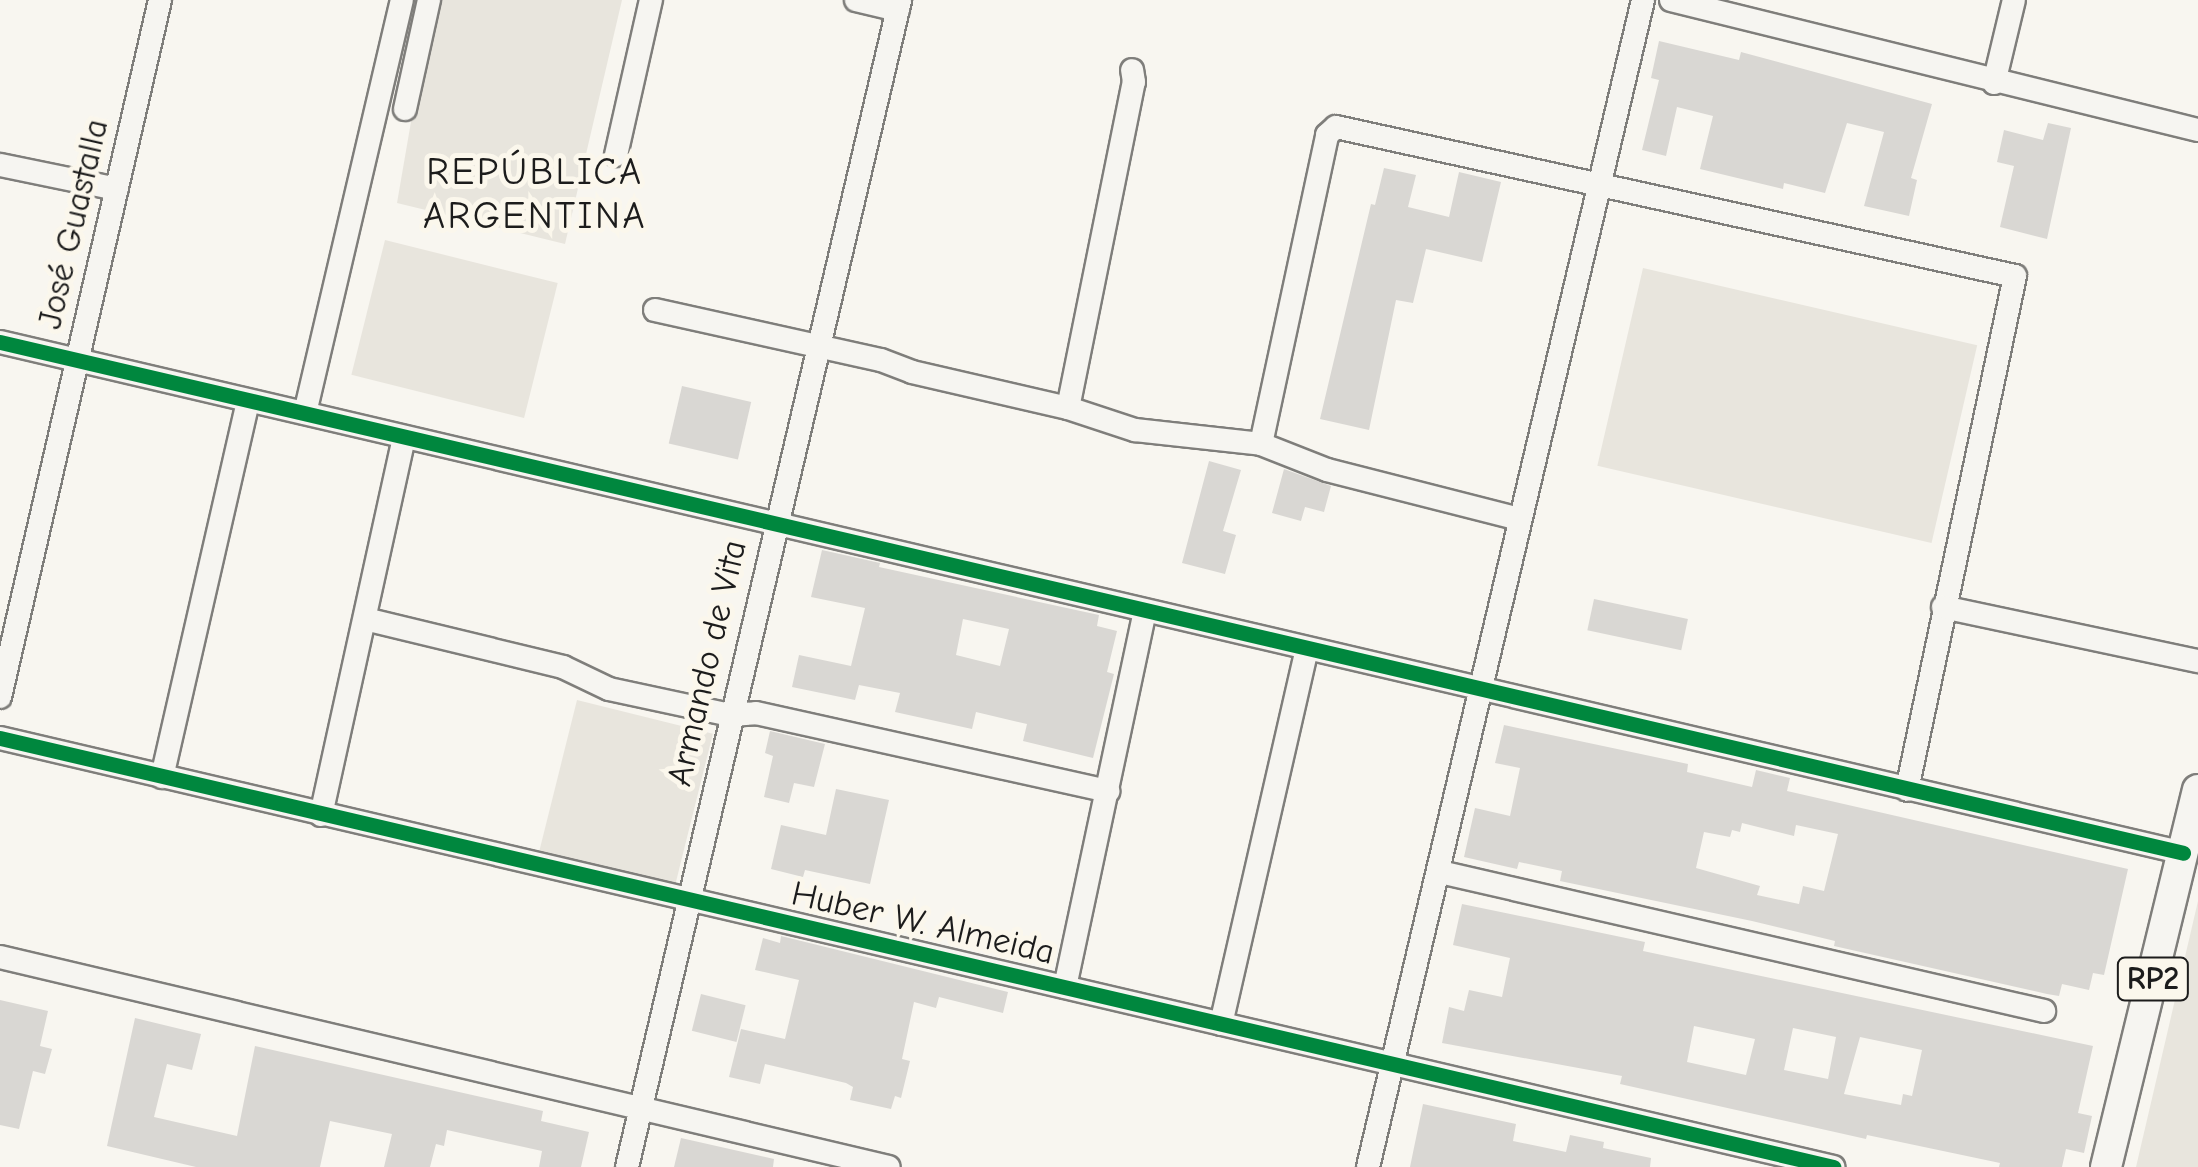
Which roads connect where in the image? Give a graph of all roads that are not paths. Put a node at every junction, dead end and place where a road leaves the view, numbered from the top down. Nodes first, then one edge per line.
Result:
1 (160, 0) edge
2 (402, 0) edge
3 (428, 0) edge
4 (650, 0) edge
5 (856, 0) edge
6 (1643, 0) edge
7 (1671, 0) edge
8 (2014, 0) edge
9 (899, 5) edge
10 (1132, 70) dead end
11 (1994, 83) junction
12 (405, 109) dead end
13 (2198, 130) edge
14 (616, 155) dead end
15 (0, 165) edge
16 (1596, 187) junction
17 (116, 188) junction
18 (655, 310) dead end
19 (0, 342) edge
20 (816, 344) junction
21 (78, 360) junction
22 (248, 401) junction
23 (1068, 408) junction
24 (305, 413) junction
25 (404, 438) junction
26 (1261, 444) junction
27 (1519, 518) junction
28 (776, 524) junction
29 (1943, 607) junction
30 (1145, 610) junction
31 (365, 619) junction
32 (1306, 648) junction
33 (2198, 661) edge
34 (1482, 690) junction
35 (0, 697) edge
36 (730, 716) junction
37 (0, 738) edge
38 (162, 777) junction
39 (1108, 790) junction
40 (1908, 790) junction
41 (2198, 790) edge
42 (321, 814) junction
43 (2183, 853) junction
44 (1440, 872) junction
45 (688, 899) junction
46 (0, 957) edge
47 (1065, 987) junction
48 (2044, 1011) dead end
49 (1221, 1024) junction
50 (1395, 1065) junction
51 (641, 1109) junction
52 (627, 1167) edge
53 (889, 1167) edge
54 (1368, 1167) edge
55 (1833, 1167) edge
56 (2106, 1167) edge

1 - 17 street, José Guastalla
2 - 24 street
3 - 12 street
4 - 14 street
5 - 9 street
6 - 16 street
7 - 11 street
8 - 11 street
9 - 20 street, Armando de Vita
10 - 23 street
11 - 13 street
15 - 17 street
16 - 26 street
16 - 27 street
16 - 29 street
17 - 21 street, José Guastalla
18 - 20 street
19 - 21 street
20 - 23 street
20 - 28 street, Armando de Vita
21 - 22 street
21 - 35 street, José Guastalla
22 - 24 street
22 - 38 street
23 - 26 street
24 - 25 street
25 - 28 street
25 - 31 street
26 - 27 street
27 - 34 street
28 - 30 street
28 - 36 street, Armando de Vita
29 - 33 street
29 - 40 street
30 - 32 street
30 - 39 street
31 - 36 street
31 - 42 street
32 - 34 street
32 - 49 street
34 - 40 street
34 - 44 street
36 - 39 street
36 - 45 street, Armando de Vita
37 - 38 street, Huber W. Almeida
38 - 42 street, Huber W. Almeida
39 - 47 street
40 - 43 street
41 - 43 main road, RP2
42 - 45 street, Huber W. Almeida
43 - 56 main road, RP2
44 - 48 street
44 - 50 street
45 - 47 street, Huber W. Almeida
45 - 51 street, Armando de Vita
46 - 51 street
47 - 49 street, Huber W. Almeida
49 - 50 street, Huber W. Almeida
50 - 54 street
50 - 55 street, Huber W. Almeida
51 - 52 street, Armando de Vita
51 - 53 street

